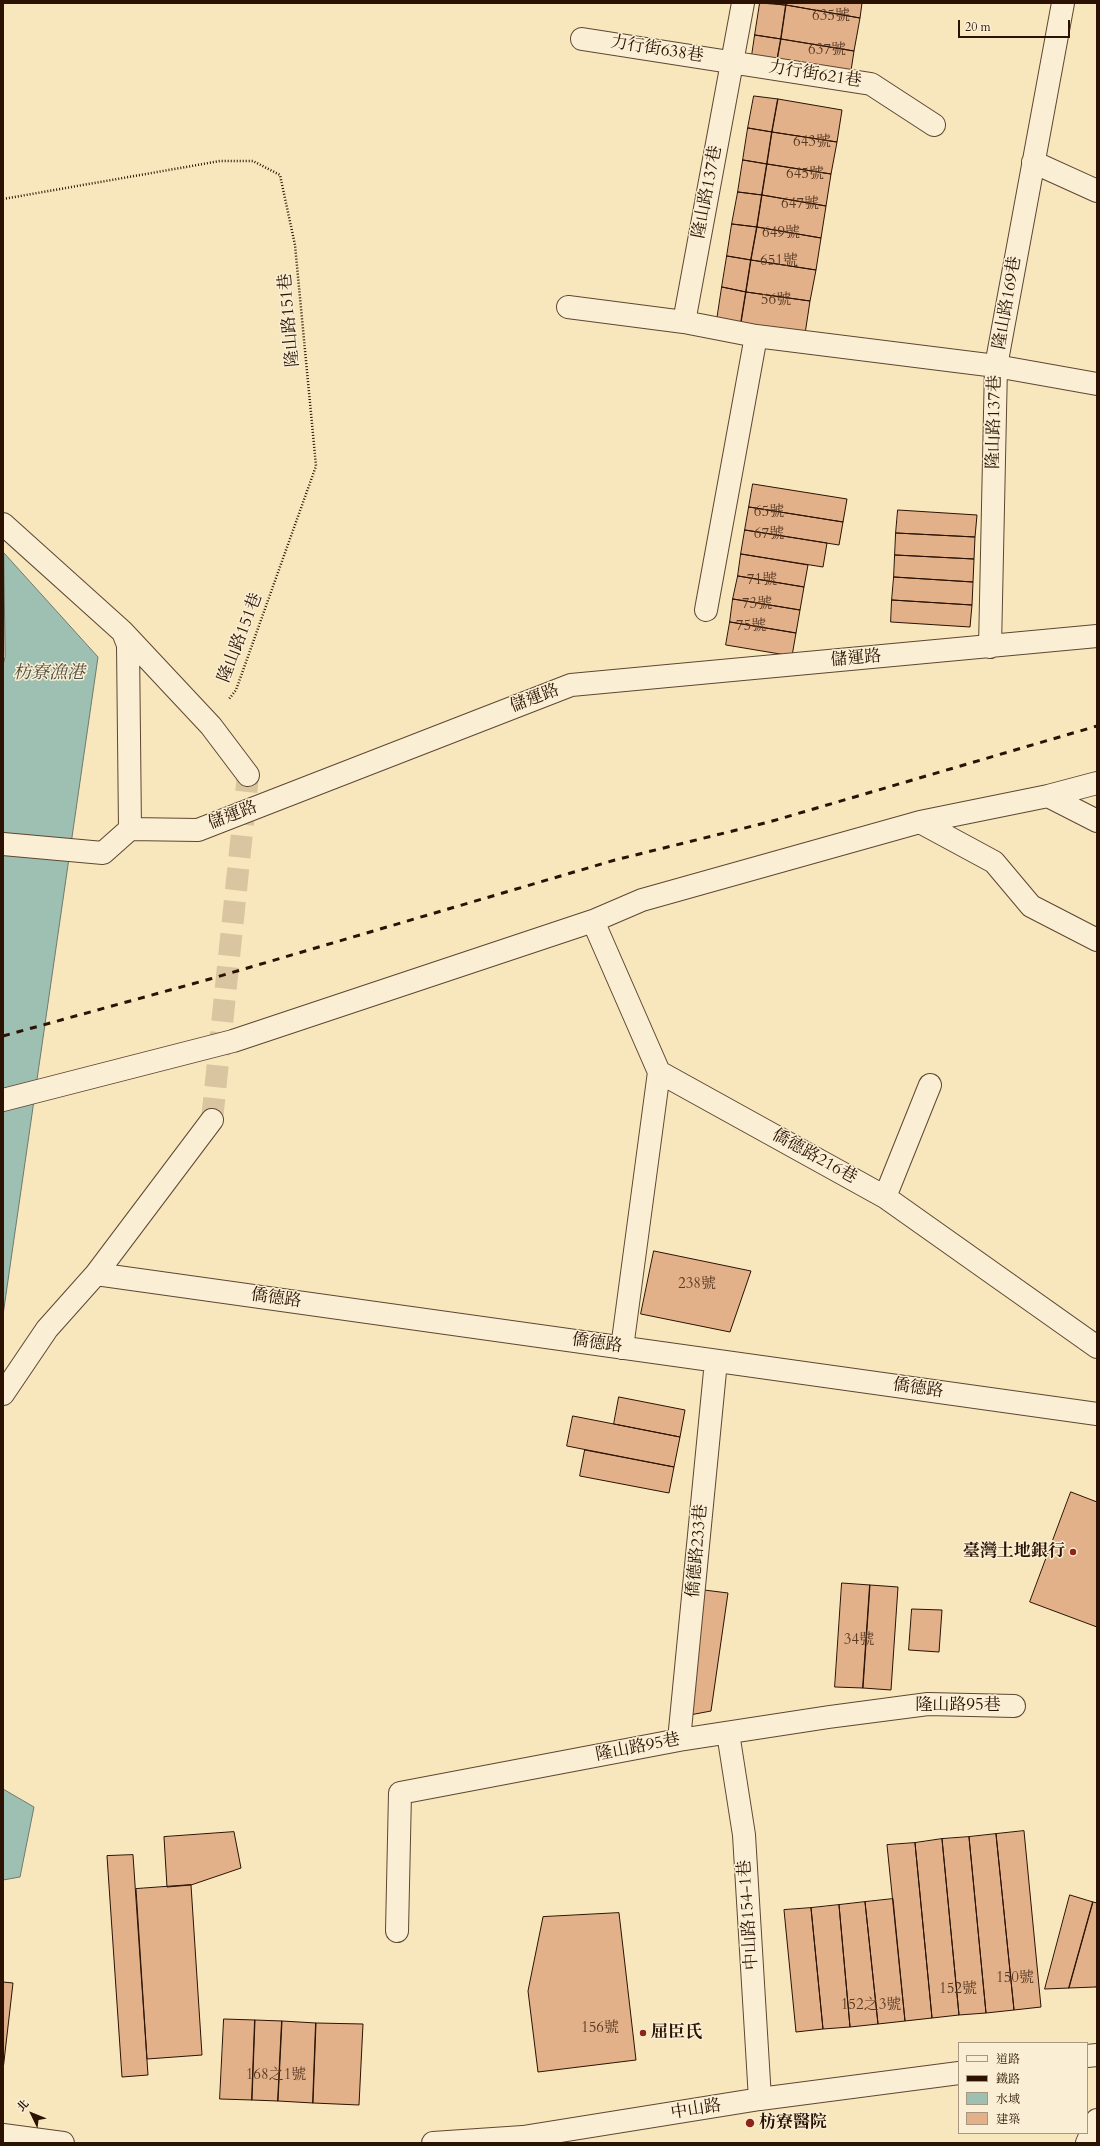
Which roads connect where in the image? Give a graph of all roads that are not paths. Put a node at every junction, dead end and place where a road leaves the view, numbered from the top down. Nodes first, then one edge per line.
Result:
1 (743, 3) edge
2 (1063, 3) edge
3 (582, 39) dead end
4 (732, 62) junction
5 (934, 125) dead end
6 (1033, 162) junction
7 (1097, 191) edge
8 (568, 307) dead end
9 (684, 322) junction
10 (756, 336) junction
11 (996, 366) junction
12 (1097, 384) edge
13 (3, 524) edge
14 (706, 610) dead end
15 (123, 632) junction
16 (1097, 636) edge
17 (990, 647) junction
18 (248, 775) tunnel mouth
19 (1097, 783) edge
20 (1048, 796) junction
21 (1097, 821) edge
22 (920, 822) junction
23 (130, 829) junction
24 (3, 844) edge
25 (593, 921) junction
26 (1097, 940) edge
27 (659, 1072) junction
28 (930, 1085) dead end
29 (3, 1100) edge
30 (212, 1120) tunnel mouth
31 (885, 1196) junction
32 (96, 1274) junction
33 (1097, 1347) edge
34 (622, 1348) junction
35 (716, 1361) junction
36 (3, 1394) edge
37 (1097, 1414) edge
38 (1014, 1706) dead end
39 (728, 1732) junction
40 (679, 1740) junction
41 (397, 1931) dead end
42 (958, 2073) edge
43 (760, 2099) junction
44 (1097, 2120) edge
45 (3, 2135) edge
46 (523, 2140) edge
47 (63, 2143) edge
48 (433, 2143) edge
49 (1087, 2143) edge

1 - 4 street, 隆山路137巷
2 - 6 street, 隆山路169巷
3 - 4 street, 力行街638巷
4 - 5 street, 力行街621巷
4 - 9 street, 隆山路137巷
6 - 7 street
6 - 11 street, 隆山路169巷
8 - 9 street, 隆山路137巷
9 - 10 street, 隆山路137巷
10 - 11 street, 隆山路137巷
10 - 14 street
11 - 12 street, 隆山路169巷
11 - 17 street, 隆山路137巷
13 - 15 street
15 - 18 street
15 - 23 street
16 - 17 street, 儲運路
17 - 23 street, 儲運路
19 - 20 street
20 - 21 street
20 - 22 street
22 - 25 street
22 - 26 street
23 - 24 street
25 - 27 street
25 - 29 street
27 - 31 street, 僑德路216巷
27 - 34 street
28 - 31 street
30 - 32 street
31 - 33 street, 僑德路216巷
32 - 34 street, 僑德路
32 - 36 street
34 - 35 street, 僑德路
35 - 37 street, 僑德路
35 - 40 street, 僑德路233巷
38 - 39 street, 隆山路95巷
39 - 40 street, 隆山路95巷
39 - 43 street, 中山路154-1巷
40 - 41 street, 隆山路95巷
42 - 43 street, 中山路
43 - 46 street, 中山路
44 - 49 street
45 - 47 street
46 - 48 street, 中山路

